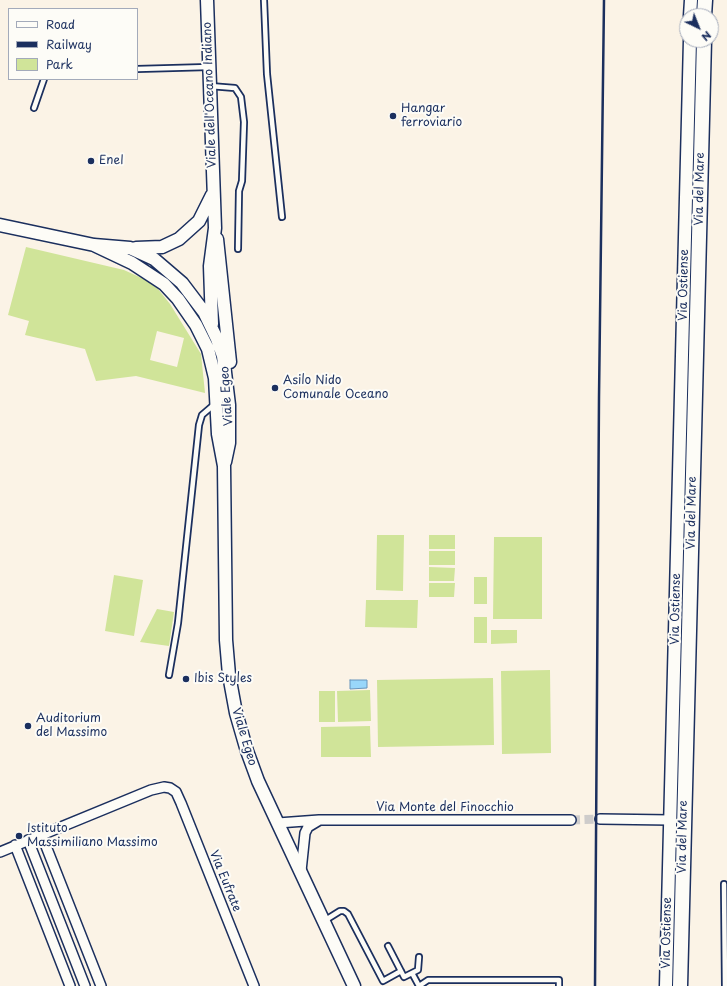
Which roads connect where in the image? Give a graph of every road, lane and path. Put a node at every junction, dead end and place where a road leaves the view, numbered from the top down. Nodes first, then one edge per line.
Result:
1 (207, 0) edge
2 (264, 0) edge
3 (690, 48) edge
4 (704, 48) edge
5 (209, 67) junction
6 (138, 69) edge
7 (44, 80) edge
8 (210, 86) junction
9 (34, 108) dead end
10 (214, 190) junction
11 (282, 217) dead end
12 (0, 225) edge
13 (215, 228) junction
14 (94, 245) junction
15 (130, 248) junction
16 (238, 249) dead end
17 (224, 305) junction
18 (196, 325) junction
19 (212, 327) junction
20 (212, 362) junction
21 (229, 398) junction
22 (217, 402) junction
23 (224, 466) junction
24 (170, 675) dead end
25 (600, 819) tunnel mouth
26 (319, 820) junction
27 (571, 820) tunnel mouth
28 (670, 820) junction
29 (278, 823) junction
30 (42, 836) junction
31 (28, 840) junction
32 (15, 845) junction
33 (0, 852) edge
34 (301, 873) junction
35 (724, 884) dead end
36 (62, 889) junction
37 (49, 894) junction
38 (36, 900) junction
39 (324, 921) junction
40 (388, 946) dead end
41 (88, 954) junction
42 (419, 957) dead end
43 (74, 959) junction
44 (61, 965) junction
45 (401, 971) junction
46 (412, 973) junction
47 (70, 986) edge
48 (85, 986) edge
49 (101, 986) edge
50 (254, 986) edge
51 (354, 986) edge
52 (559, 986) edge
53 (666, 986) edge
54 (680, 986) edge
55 (725, 986) edge

1 - 5 main road, Viale dell'Oceano Indiano
2 - 11 lane
3 - 28 main road, Via Ostiense
4 - 54 main road, Via del Mare
5 - 6 lane
5 - 8 main road, Viale dell'Oceano Indiano
7 - 9 lane
8 - 10 main road, Viale dell'Oceano Indiano
8 - 16 lane
10 - 13 main road, Viale dell'Oceano Indiano
10 - 15 main road, Viale dell'Oceano Indiano
12 - 14 main road, Viale Egeo
13 - 17 main road, Viale dell'Oceano Indiano
13 - 19 main road, Viale dell'Oceano Indiano
14 - 15 main road, Viale Egeo
14 - 18 main road, Viale Egeo
15 - 19 main road, Viale Egeo
17 - 19 main road, Viale dell'Oceano Indiano
17 - 21 main road, Viale dell'Oceano Indiano
18 - 19 main road
18 - 20 main road, Viale Egeo
19 - 20 main road, Viale Egeo
19 - 21 main road, Viale Egeo
20 - 22 main road, Viale Egeo
21 - 23 main road, Viale Egeo
22 - 23 main road, Viale Egeo
22 - 24 lane
23 - 29 main road, Viale Egeo
25 - 28 street
26 - 27 street, Via Monte del Finocchio
26 - 29 street, Via Monte del Finocchio
26 - 34 street
28 - 53 main road, Via Ostiense
29 - 34 main road, Viale Egeo
30 - 31 street
30 - 36 street
30 - 50 street, Via Eufrate
31 - 32 street
31 - 37 street
32 - 33 street
32 - 38 street
34 - 39 main road, Viale Egeo
35 - 55 lane
36 - 37 street
36 - 41 street
37 - 38 street
37 - 43 street
38 - 44 street
39 - 45 lane
39 - 51 main road, Viale Egeo
40 - 45 lane
41 - 43 street
41 - 49 street
42 - 46 lane
43 - 44 street
43 - 48 street
44 - 47 street
45 - 46 lane
46 - 52 lane

